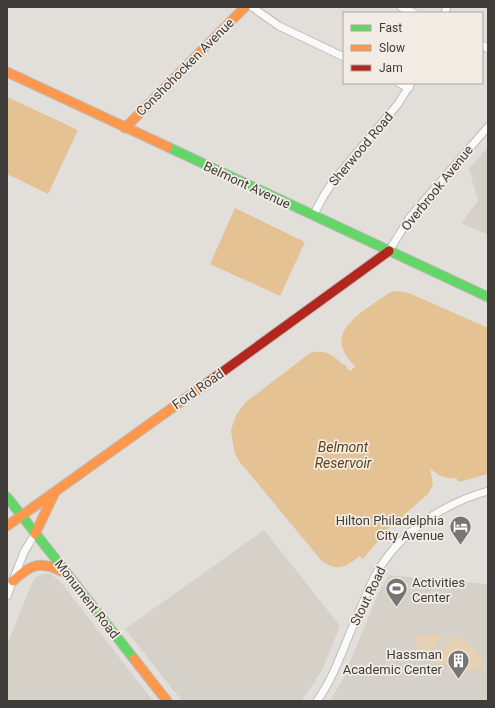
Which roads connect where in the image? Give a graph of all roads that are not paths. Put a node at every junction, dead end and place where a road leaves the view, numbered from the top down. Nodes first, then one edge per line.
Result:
1 (245, 7) edge
2 (252, 7) edge
3 (401, 7) edge
4 (412, 12) edge
5 (343, 57) edge
6 (7, 72) edge
7 (410, 85) edge
8 (488, 127) edge
9 (125, 128) junction
10 (313, 216) junction
11 (389, 251) junction
12 (488, 297) edge
13 (58, 489) junction
14 (488, 491) edge
15 (7, 497) edge
16 (21, 515) junction
17 (7, 526) edge
18 (35, 534) junction
19 (68, 575) junction
20 (13, 581) junction
21 (7, 596) edge
22 (167, 701) edge
23 (317, 701) edge

1 - 9 main road, Conshohocken Avenue
2 - 5 street
3 - 4 street
6 - 9 main road, Belmont Avenue
7 - 10 street, Sherwood Road
8 - 11 street, Overbrook Avenue
9 - 10 main road, Belmont Avenue
10 - 11 main road, Belmont Avenue
11 - 12 main road, Belmont Avenue
11 - 13 main road, Ford Road
13 - 16 main road, Ford Road
13 - 18 main road
14 - 23 street, Stout Road
15 - 16 main road, Monument Road
16 - 17 main road, Ford Road
16 - 18 main road, Monument Road
18 - 19 main road, Monument Road
18 - 20 street
19 - 20 main road
19 - 22 main road, Monument Road
20 - 21 street

